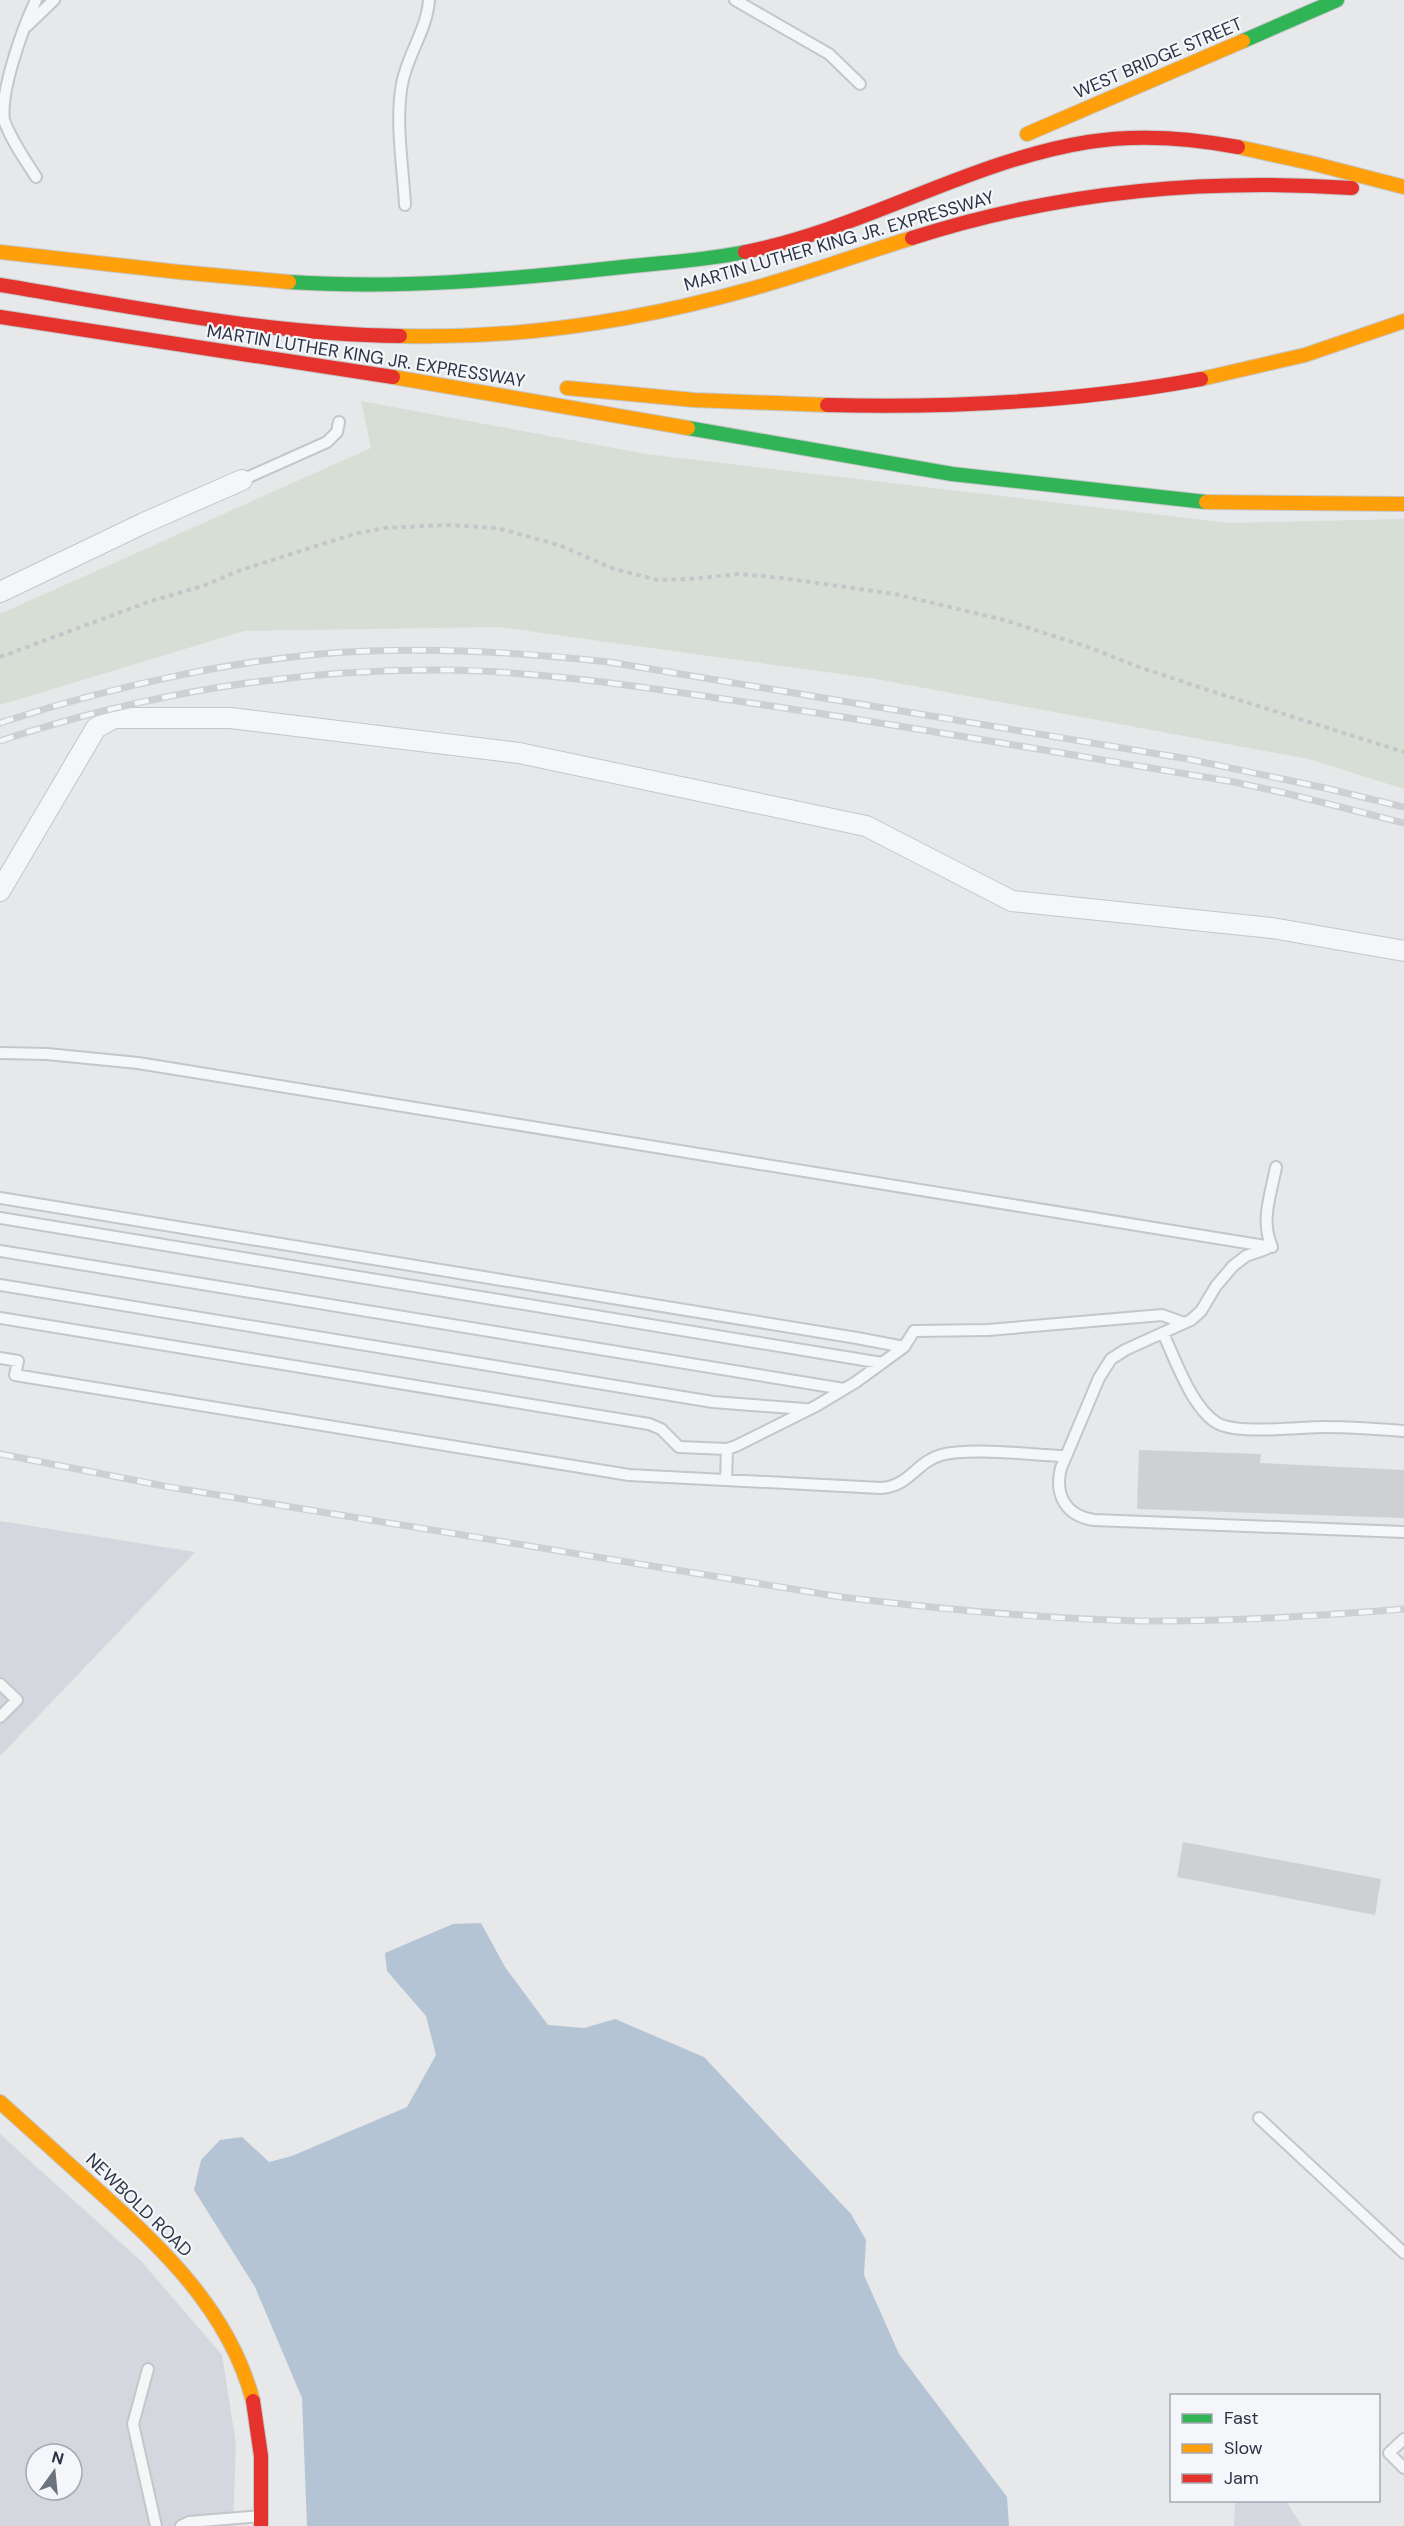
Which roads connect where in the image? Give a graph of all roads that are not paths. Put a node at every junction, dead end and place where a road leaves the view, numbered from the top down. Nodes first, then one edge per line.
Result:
1 (36, 0) edge
2 (54, 0) edge
3 (429, 0) edge
4 (735, 0) edge
5 (1337, 0) edge
6 (20, 32) junction
7 (860, 84) dead end
8 (1022, 136) dead end
9 (36, 177) dead end
10 (1404, 187) edge
11 (1404, 195) edge
12 (405, 204) dead end
13 (0, 243) edge
14 (706, 244) dead end
15 (0, 252) edge
16 (127, 266) junction
17 (615, 268) junction
18 (0, 285) edge
19 (0, 317) edge
20 (1404, 321) edge
21 (440, 384) junction
22 (528, 386) dead end
23 (551, 387) dead end
24 (339, 422) dead end
25 (706, 445) dead end
26 (952, 474) junction
27 (242, 480) joint
28 (1404, 504) edge
29 (0, 592) edge
30 (0, 891) edge
31 (1404, 951) edge
32 (0, 1053) edge
33 (1276, 1167) dead end
34 (0, 1198) edge
35 (0, 1218) edge
36 (1272, 1247) junction
37 (0, 1251) edge
38 (0, 1285) edge
39 (0, 1318) edge
40 (1184, 1323) junction
41 (1163, 1333) junction
42 (904, 1347) junction
43 (0, 1358) edge
44 (882, 1363) junction
45 (844, 1389) junction
46 (808, 1410) junction
47 (1404, 1431) edge
48 (727, 1449) junction
49 (1065, 1456) junction
50 (726, 1480) junction
51 (1404, 1532) edge
52 (0, 1684) edge
53 (0, 1717) edge
54 (3, 2109) edge
55 (1259, 2118) dead end
56 (1404, 2253) edge
57 (148, 2369) dead end
58 (1404, 2439) edge
59 (1404, 2468) edge
60 (261, 2521) edge
61 (156, 2526) edge
62 (181, 2526) edge

1 - 6 lane
2 - 6 lane
3 - 12 lane
4 - 7 lane
5 - 8 main road, WEST BRIDGE STREET
6 - 9 lane
10 - 17 main road
11 - 18 main road, MARTIN LUTHER KING JR. EXPRESSWAY
13 - 16 main road
14 - 17 main road
15 - 16 main road
16 - 17 main road
19 - 21 main road, MARTIN LUTHER KING JR. EXPRESSWAY
20 - 23 main road
21 - 22 main road
21 - 26 main road, MARTIN LUTHER KING JR. EXPRESSWAY
24 - 27 lane
25 - 26 main road
26 - 28 main road, MARTIN LUTHER KING JR. EXPRESSWAY
27 - 29 street
30 - 31 street
32 - 36 lane
33 - 36 lane
34 - 42 lane
35 - 44 lane
36 - 40 lane
37 - 45 lane
38 - 46 lane
39 - 48 lane
40 - 41 lane
40 - 42 lane
41 - 47 lane
41 - 49 lane
42 - 44 lane
43 - 50 lane
44 - 45 lane
45 - 46 lane
46 - 48 lane
48 - 50 lane
49 - 50 lane
49 - 51 lane
52 - 53 lane
54 - 60 main road, NEWBOLD ROAD
55 - 56 lane
57 - 61 lane
58 - 59 lane
60 - 62 lane

